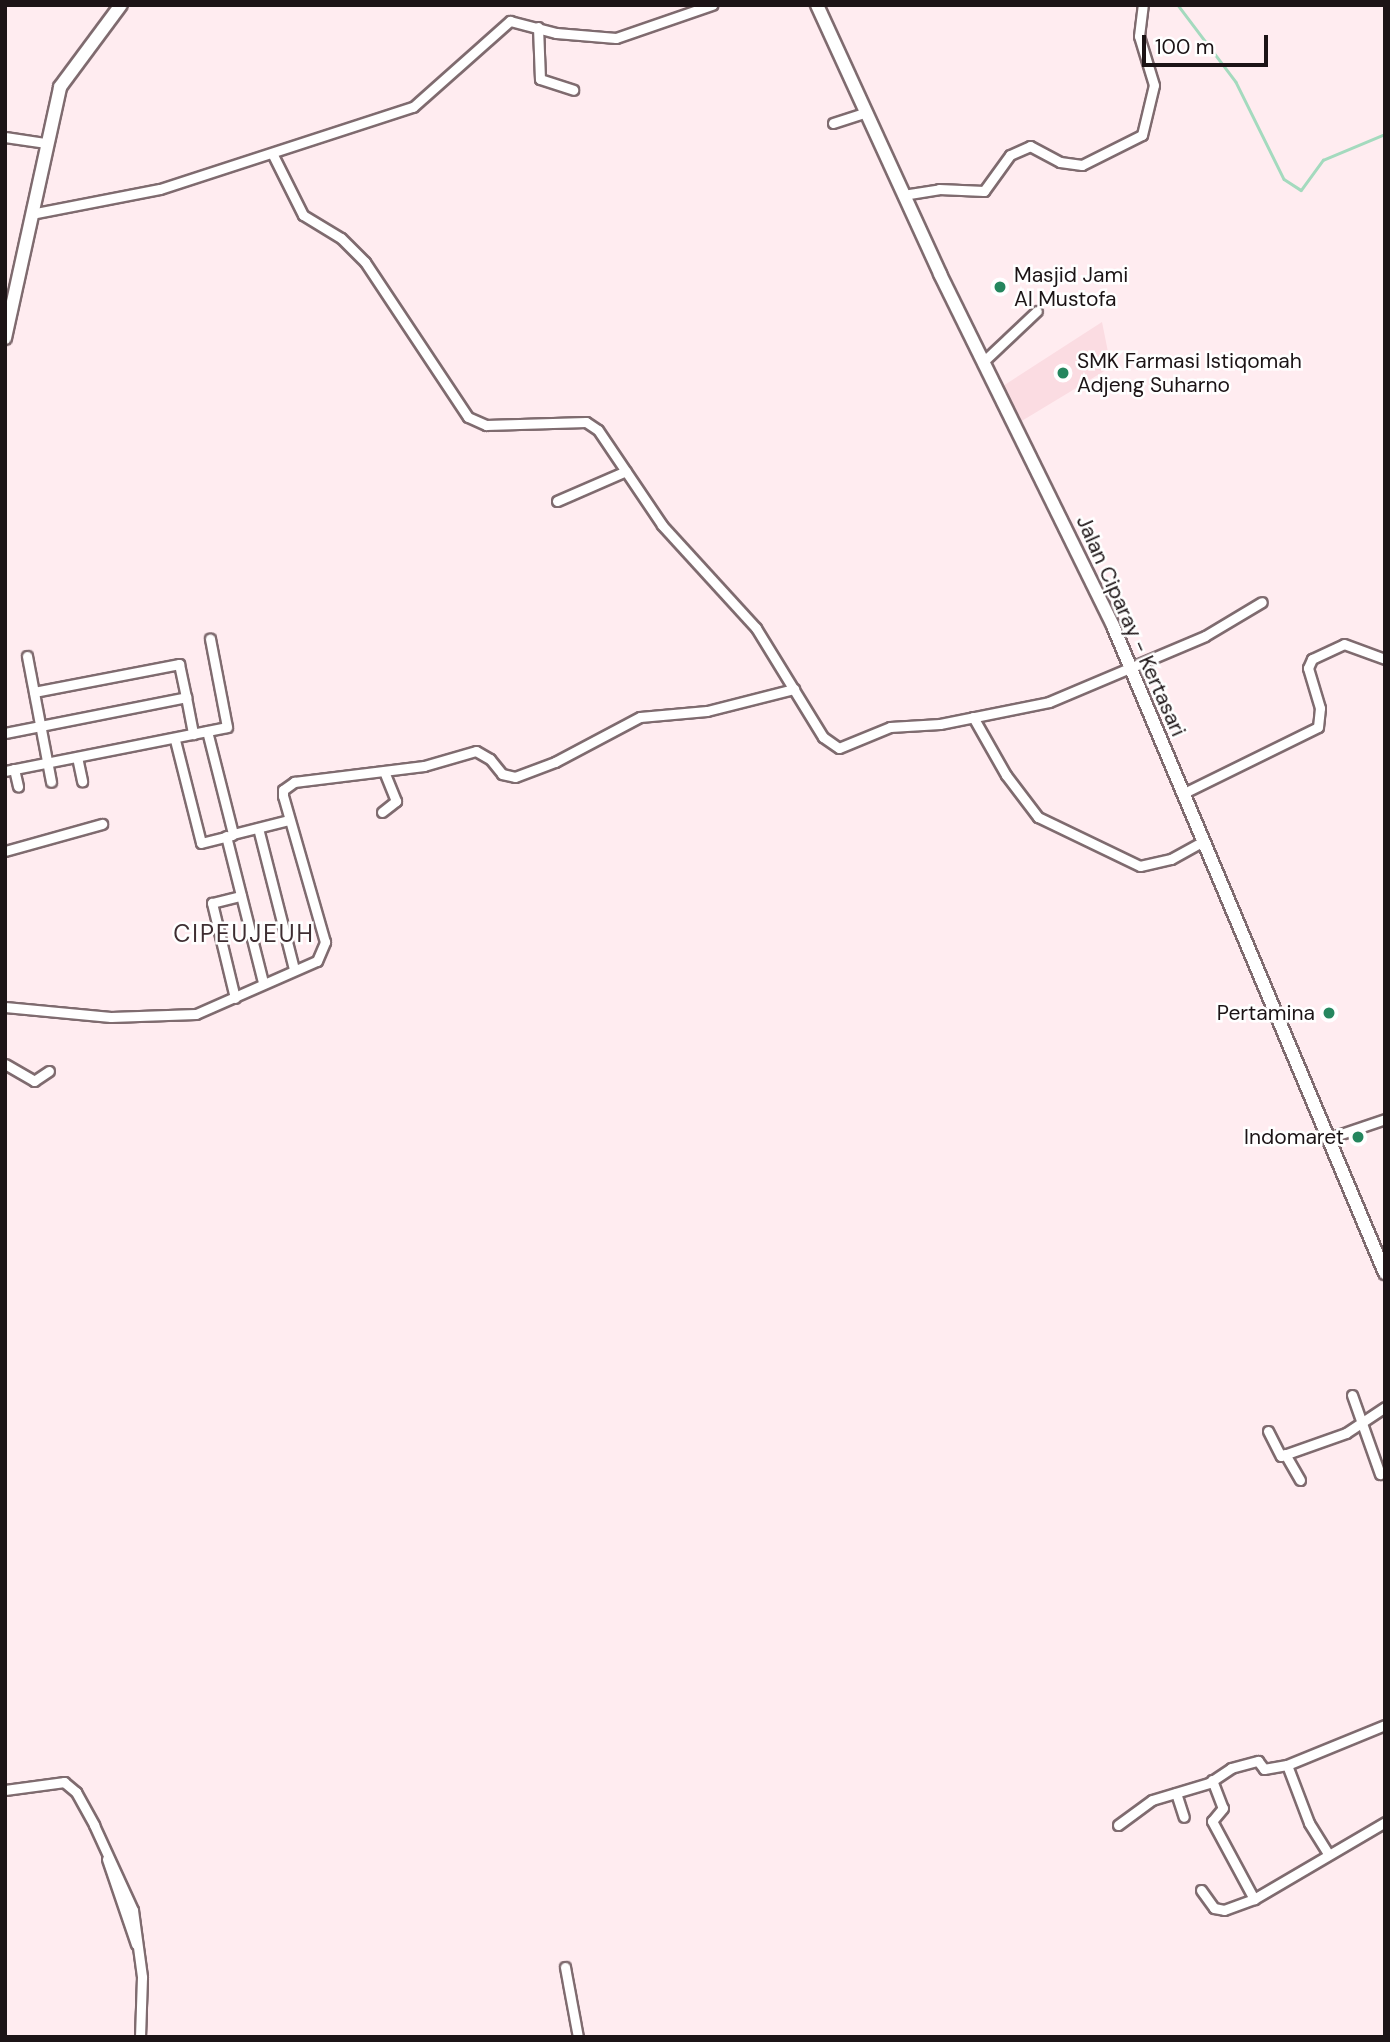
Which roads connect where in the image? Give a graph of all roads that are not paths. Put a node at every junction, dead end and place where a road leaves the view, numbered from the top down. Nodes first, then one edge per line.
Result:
1 (121, 5) edge
2 (712, 5) edge
3 (817, 5) edge
4 (1143, 5) edge
5 (538, 27) junction
6 (573, 90) dead end
7 (866, 112) junction
8 (833, 123) dead end
9 (5, 137) edge
10 (45, 143) junction
11 (273, 155) junction
12 (903, 195) junction
13 (31, 214) junction
14 (1037, 311) dead end
15 (5, 338) edge
16 (983, 362) junction
17 (626, 471) junction
18 (557, 501) dead end
19 (1262, 602) dead end
20 (210, 639) dead end
21 (177, 652) dead end
22 (27, 656) dead end
23 (1385, 659) edge
24 (179, 664) junction
25 (1130, 665) junction
26 (794, 689) junction
27 (34, 692) junction
28 (186, 697) junction
29 (973, 717) junction
30 (5, 721) edge
31 (41, 725) junction
32 (207, 731) junction
33 (6, 732) edge
34 (193, 734) junction
35 (175, 740) junction
36 (77, 757) junction
37 (48, 762) junction
38 (10, 770) edge
39 (384, 771) junction
40 (82, 781) dead end
41 (51, 782) dead end
42 (18, 787) dead end
43 (1184, 793) junction
44 (382, 812) dead end
45 (289, 820) junction
46 (102, 824) dead end
47 (258, 828) junction
48 (230, 835) junction
49 (1204, 841) junction
50 (5, 850) edge
51 (242, 895) junction
52 (294, 969) junction
53 (263, 982) junction
54 (235, 998) junction
55 (5, 1007) edge
56 (5, 1064) edge
57 (49, 1071) dead end
58 (1385, 1119) edge
59 (1326, 1139) junction
60 (1380, 1250) edge
61 (1385, 1273) edge
62 (1352, 1395) dead end
63 (1385, 1407) edge
64 (1362, 1425) junction
65 (1268, 1431) dead end
66 (1285, 1454) junction
67 (1380, 1474) dead end
68 (1300, 1480) dead end
69 (1385, 1725) edge
70 (1287, 1765) junction
71 (1212, 1780) junction
72 (5, 1790) edge
73 (1176, 1793) junction
74 (1184, 1817) dead end
75 (1385, 1822) edge
76 (1118, 1825) dead end
77 (1328, 1854) junction
78 (1201, 1890) dead end
79 (1254, 1899) junction
80 (565, 1967) dead end
81 (140, 2037) edge
82 (578, 2037) edge

1 - 10 main road
2 - 5 street
3 - 7 main road, Jalan Ciparay - Kertasari
4 - 12 street
5 - 6 street
5 - 11 street
7 - 8 street
7 - 12 main road, Jalan Ciparay - Kertasari
9 - 10 street
10 - 13 main road
11 - 13 street
11 - 17 street
12 - 16 main road, Jalan Ciparay - Kertasari
13 - 15 main road
14 - 16 street
16 - 25 main road, Jalan Ciparay - Kertasari
17 - 18 street
17 - 26 street
19 - 25 street
20 - 32 street
21 - 24 street
22 - 27 street
23 - 43 street
24 - 27 street
24 - 28 street
25 - 29 street
25 - 43 main road, Jalan Ciparay - Kertasari
26 - 29 street
26 - 39 street
27 - 31 street
28 - 31 street
28 - 34 street
29 - 49 street
30 - 33 street
31 - 33 street
31 - 37 street
32 - 34 street
32 - 48 street
34 - 35 street
35 - 36 street
35 - 48 street
36 - 37 street
36 - 40 street
37 - 38 street
37 - 41 street
38 - 42 street
39 - 44 street
39 - 45 street
43 - 49 main road, Jalan Ciparay - Kertasari
45 - 47 street
45 - 52 street
46 - 50 street
47 - 48 street
47 - 52 street
48 - 51 street
49 - 59 main road, Jalan Ciparay - Kertasari
51 - 53 street
51 - 54 street
52 - 53 street
53 - 54 street
54 - 55 street
56 - 57 street
58 - 59 street
59 - 60 main road, Jalan Ciparay - Kertasari
60 - 61 main road, Jalan Ciparay - Kertasari
62 - 64 street
63 - 64 street
64 - 66 street
64 - 67 street
65 - 66 street
66 - 68 street
69 - 70 street
70 - 71 street
70 - 77 street
71 - 73 street
71 - 79 street
72 - 81 street
73 - 74 street
73 - 76 street
75 - 77 street
77 - 79 street
78 - 79 street
80 - 82 street

